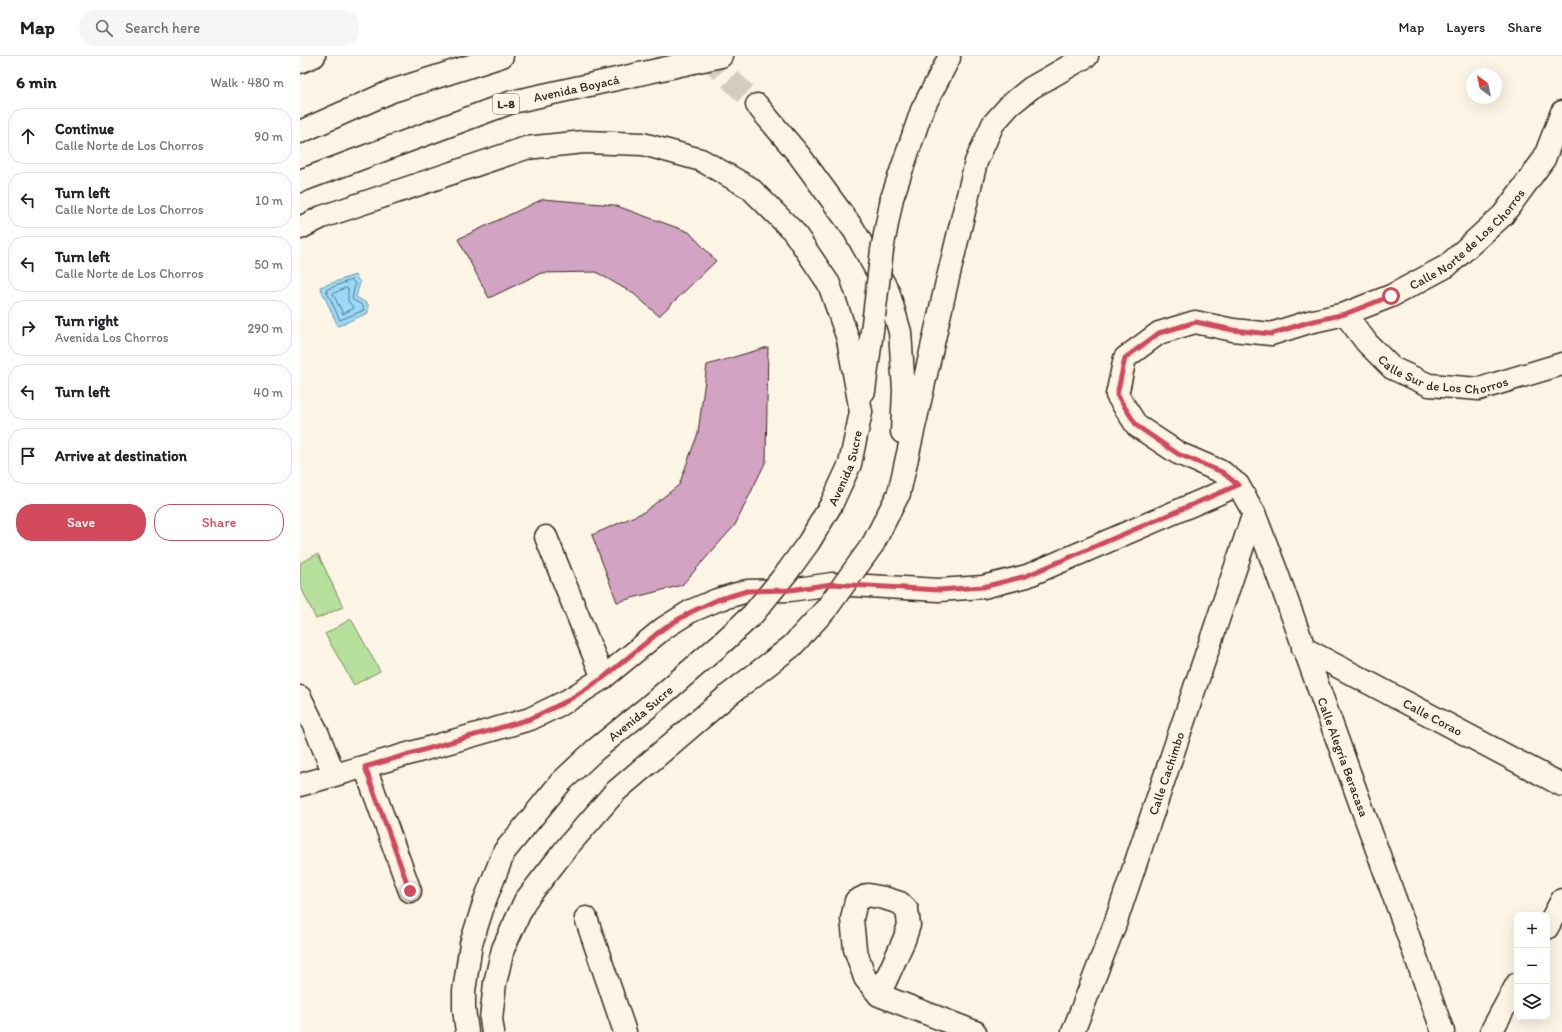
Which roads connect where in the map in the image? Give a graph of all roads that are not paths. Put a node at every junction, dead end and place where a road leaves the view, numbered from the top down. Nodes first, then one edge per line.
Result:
1 (314, 56) edge
2 (502, 56) edge
3 (720, 56) edge
4 (1087, 56) edge
5 (949, 58) dead end
6 (300, 62) edge
7 (757, 105) tunnel mouth
8 (1562, 112) edge
9 (300, 132) edge
10 (300, 181) edge
11 (300, 228) edge
12 (1345, 314) junction
13 (1562, 364) edge
14 (861, 412) junction
15 (1238, 485) junction
16 (899, 493) junction
17 (1254, 512) junction
18 (546, 537) dead end
19 (1303, 648) junction
20 (603, 678) junction
21 (303, 710) edge
22 (365, 767) junction
23 (334, 774) junction
24 (300, 785) edge
25 (1562, 785) edge
26 (410, 891) dead end
27 (1562, 900) edge
28 (586, 918) dead end
29 (1550, 922) edge
30 (1514, 990) edge
31 (879, 995) dead end
32 (464, 1008) junction
33 (464, 1032) edge
34 (467, 1032) edge
35 (493, 1032) edge
36 (625, 1032) edge
37 (975, 1032) edge
38 (1073, 1032) edge
39 (1443, 1032) edge
40 (1491, 1032) edge

1 - 6 main road
2 - 9 main road
3 - 10 main road, Avenida Boyacá / L-8
4 - 16 main road
5 - 14 main road, Avenida Sucre, bridge
7 - 16 main road
8 - 12 main road, Calle Norte de Los Chorros
11 - 14 main road
12 - 13 main road, Calle Sur de Los Chorros
12 - 15 main road, Calle Norte de Los Chorros
14 - 32 main road, Avenida Sucre, bridge
15 - 17 main road, Calle Alegría Beracasa
15 - 20 main road
16 - 35 main road, bridge
17 - 19 main road, Calle Alegría Beracasa
17 - 38 main road, Calle Cachimbo
18 - 20 main road
19 - 25 main road, Calle Corao
19 - 39 main road, Calle Alegría Beracasa
20 - 22 main road
21 - 23 main road
22 - 23 main road
22 - 26 main road
23 - 24 main road
27 - 29 main road
28 - 36 main road
30 - 40 main road
31 - 37 main road
32 - 33 main road
32 - 34 main road, Avenida Sucre

